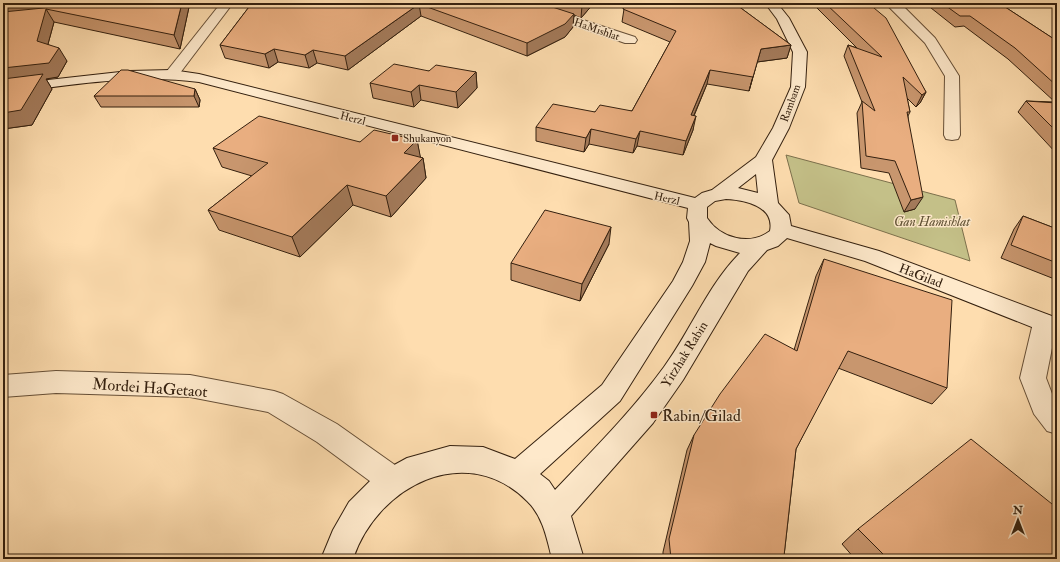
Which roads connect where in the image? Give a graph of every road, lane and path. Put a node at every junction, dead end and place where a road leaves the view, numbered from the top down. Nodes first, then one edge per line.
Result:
1 (227, 3) edge
2 (519, 3) edge
3 (770, 3) edge
4 (891, 3) edge
5 (630, 40) dead end
6 (172, 74) junction
7 (3, 88) edge
8 (952, 135) dead end
9 (763, 160) junction
10 (719, 194) junction
11 (769, 206) junction
12 (699, 214) junction
13 (782, 230) junction
14 (760, 245) junction
15 (1051, 325) edge
16 (3, 386) edge
17 (1057, 422) edge
18 (519, 474) junction
19 (392, 480) junction
20 (555, 512) junction
21 (337, 559) edge
22 (568, 559) edge

1 - 6 street
2 - 5 street, HaMishlat
3 - 9 street, Rambam
4 - 8 street
6 - 7 street, Herzl
6 - 12 street, Herzl
9 - 10 street, Rambam
9 - 11 street
10 - 11 street
10 - 12 street
11 - 13 street
12 - 14 street
12 - 18 street
13 - 14 street
13 - 15 street, HaGilad
14 - 20 street, Yitzhak Rabin
15 - 17 street
16 - 19 street, Mordei HaGetaot
18 - 19 street
18 - 20 street
19 - 21 street
20 - 22 street

